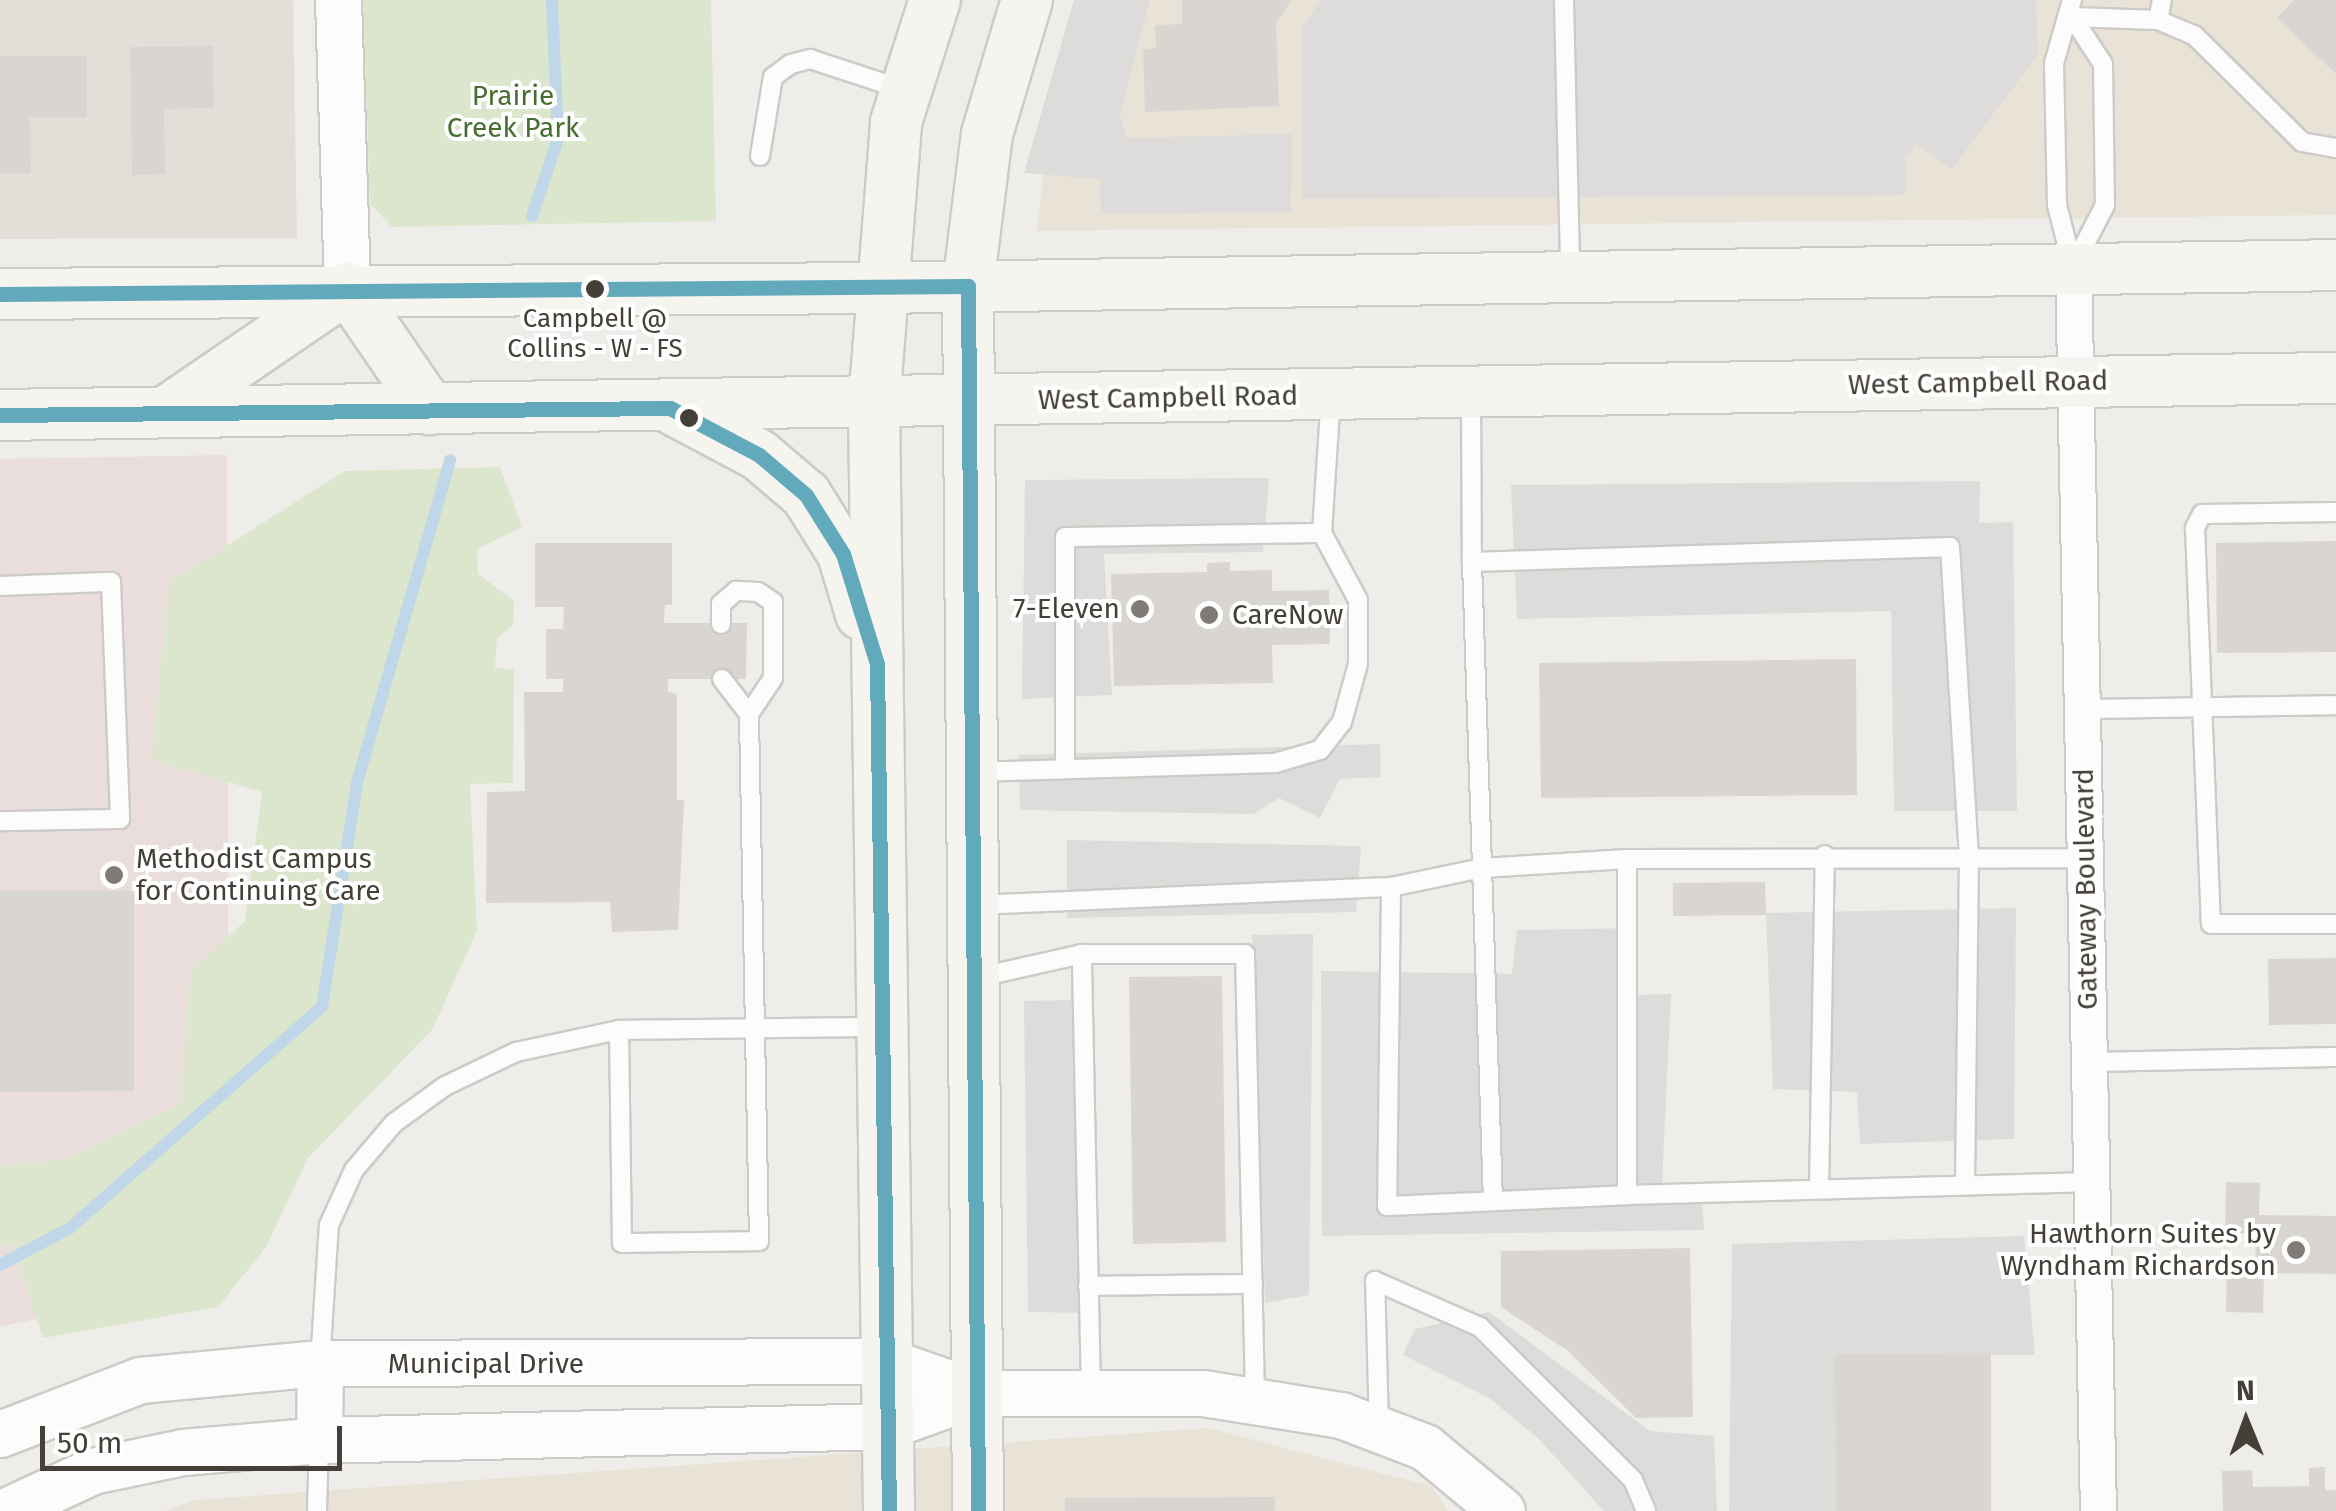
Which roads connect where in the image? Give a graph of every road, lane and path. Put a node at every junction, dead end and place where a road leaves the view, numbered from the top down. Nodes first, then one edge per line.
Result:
1 (338, 0) edge
2 (935, 0) edge
3 (1027, 0) edge
4 (1564, 0) edge
5 (2162, 0) edge
6 (2072, 8) edge
7 (2158, 20) junction
8 (906, 90) junction
9 (2336, 148) edge
10 (760, 156) dead end
11 (2336, 265) edge
12 (2073, 268) junction
13 (1570, 276) junction
14 (968, 286) junction
15 (347, 288) junction
16 (880, 288) junction
17 (0, 294) edge
18 (2336, 378) edge
19 (2075, 381) junction
20 (1470, 392) junction
21 (1332, 395) junction
22 (969, 401) junction
23 (874, 404) junction
24 (670, 408) junction
25 (430, 409) junction
26 (167, 411) junction
27 (0, 414) edge
28 (2336, 512) edge
29 (1322, 532) junction
30 (1472, 562) junction
31 (0, 586) edge
32 (721, 624) dead end
33 (877, 664) junction
34 (722, 679) dead end
35 (2336, 706) edge
36 (2083, 708) junction
37 (2202, 708) junction
38 (749, 714) junction
39 (1066, 770) junction
40 (972, 772) junction
41 (0, 821) edge
42 (1825, 855) junction
43 (1969, 857) junction
44 (2086, 858) junction
45 (1627, 859) junction
46 (1482, 868) junction
47 (1390, 887) junction
48 (974, 905) junction
49 (2336, 924) edge
50 (1082, 954) junction
51 (974, 978) junction
52 (880, 1026) junction
53 (755, 1028) junction
54 (619, 1030) junction
55 (2336, 1057) edge
56 (2090, 1062) junction
57 (2092, 1182) junction
58 (1965, 1186) junction
59 (1820, 1189) junction
60 (1626, 1196) junction
61 (1492, 1201) junction
62 (1253, 1284) junction
63 (1088, 1286) junction
64 (886, 1360) junction
65 (320, 1363) junction
66 (978, 1393) junction
67 (1090, 1394) junction
68 (1255, 1398) junction
69 (887, 1426) junction
70 (1379, 1430) junction
71 (0, 1434) edge
72 (319, 1440) junction
73 (6, 1511) edge
74 (317, 1511) edge
75 (889, 1511) edge
76 (978, 1511) edge
77 (1502, 1511) edge
78 (1646, 1511) edge
79 (2098, 1511) edge

1 - 15 street
2 - 8 main road
3 - 14 main road
4 - 13 lane
5 - 7 lane
6 - 7 lane
6 - 12 lane
6 - 12 lane
7 - 9 lane
8 - 10 lane
8 - 16 main road
11 - 12 main road
12 - 13 main road
12 - 19 street, Gateway Boulevard
13 - 14 main road
14 - 16 main road
14 - 22 main road
15 - 16 main road
15 - 17 main road
15 - 25 main road
15 - 26 main road
16 - 23 main road
18 - 19 main road, West Campbell Road
19 - 20 main road, West Campbell Road
19 - 36 street, Gateway Boulevard
20 - 21 main road, West Campbell Road
20 - 30 lane
21 - 22 main road, West Campbell Road
21 - 29 lane
22 - 23 main road, West Campbell Road
22 - 40 main road
23 - 24 main road, West Campbell Road
23 - 33 main road
24 - 25 main road, West Campbell Road
24 - 33 main road
25 - 26 main road, West Campbell Road
26 - 27 main road, West Campbell Road
28 - 37 lane
29 - 39 lane
29 - 39 lane
30 - 43 lane
30 - 46 lane
31 - 41 lane
32 - 38 lane
33 - 52 main road
34 - 38 lane
35 - 37 lane
36 - 37 lane
36 - 44 street, Gateway Boulevard
37 - 49 lane
38 - 53 lane
39 - 40 lane
40 - 48 main road
42 - 43 lane
42 - 45 lane
42 - 59 lane
43 - 44 lane
43 - 58 lane
44 - 56 street, Gateway Boulevard
45 - 46 lane
45 - 60 lane
46 - 47 lane
46 - 61 lane
47 - 48 lane
47 - 61 lane
48 - 51 main road
50 - 51 lane
50 - 62 lane
50 - 63 lane
51 - 66 main road
52 - 53 lane
52 - 64 main road
53 - 54 lane
53 - 54 lane
54 - 65 lane
55 - 56 lane
56 - 57 street, Gateway Boulevard
57 - 58 lane
57 - 79 street, Gateway Boulevard
58 - 59 lane
59 - 60 lane
60 - 61 lane
62 - 63 lane
62 - 68 lane
63 - 67 lane
64 - 65 street, Municipal Drive
64 - 66 street, Municipal Drive
64 - 69 main road
65 - 71 street, Municipal Drive
65 - 72 street
66 - 67 street, Municipal Drive
66 - 69 street, Municipal Drive
66 - 76 main road
67 - 68 street, Municipal Drive
68 - 70 street, Municipal Drive
69 - 72 street, Municipal Drive
69 - 75 main road
70 - 77 street, Municipal Drive
70 - 78 lane
72 - 73 street, Municipal Drive
72 - 74 lane

